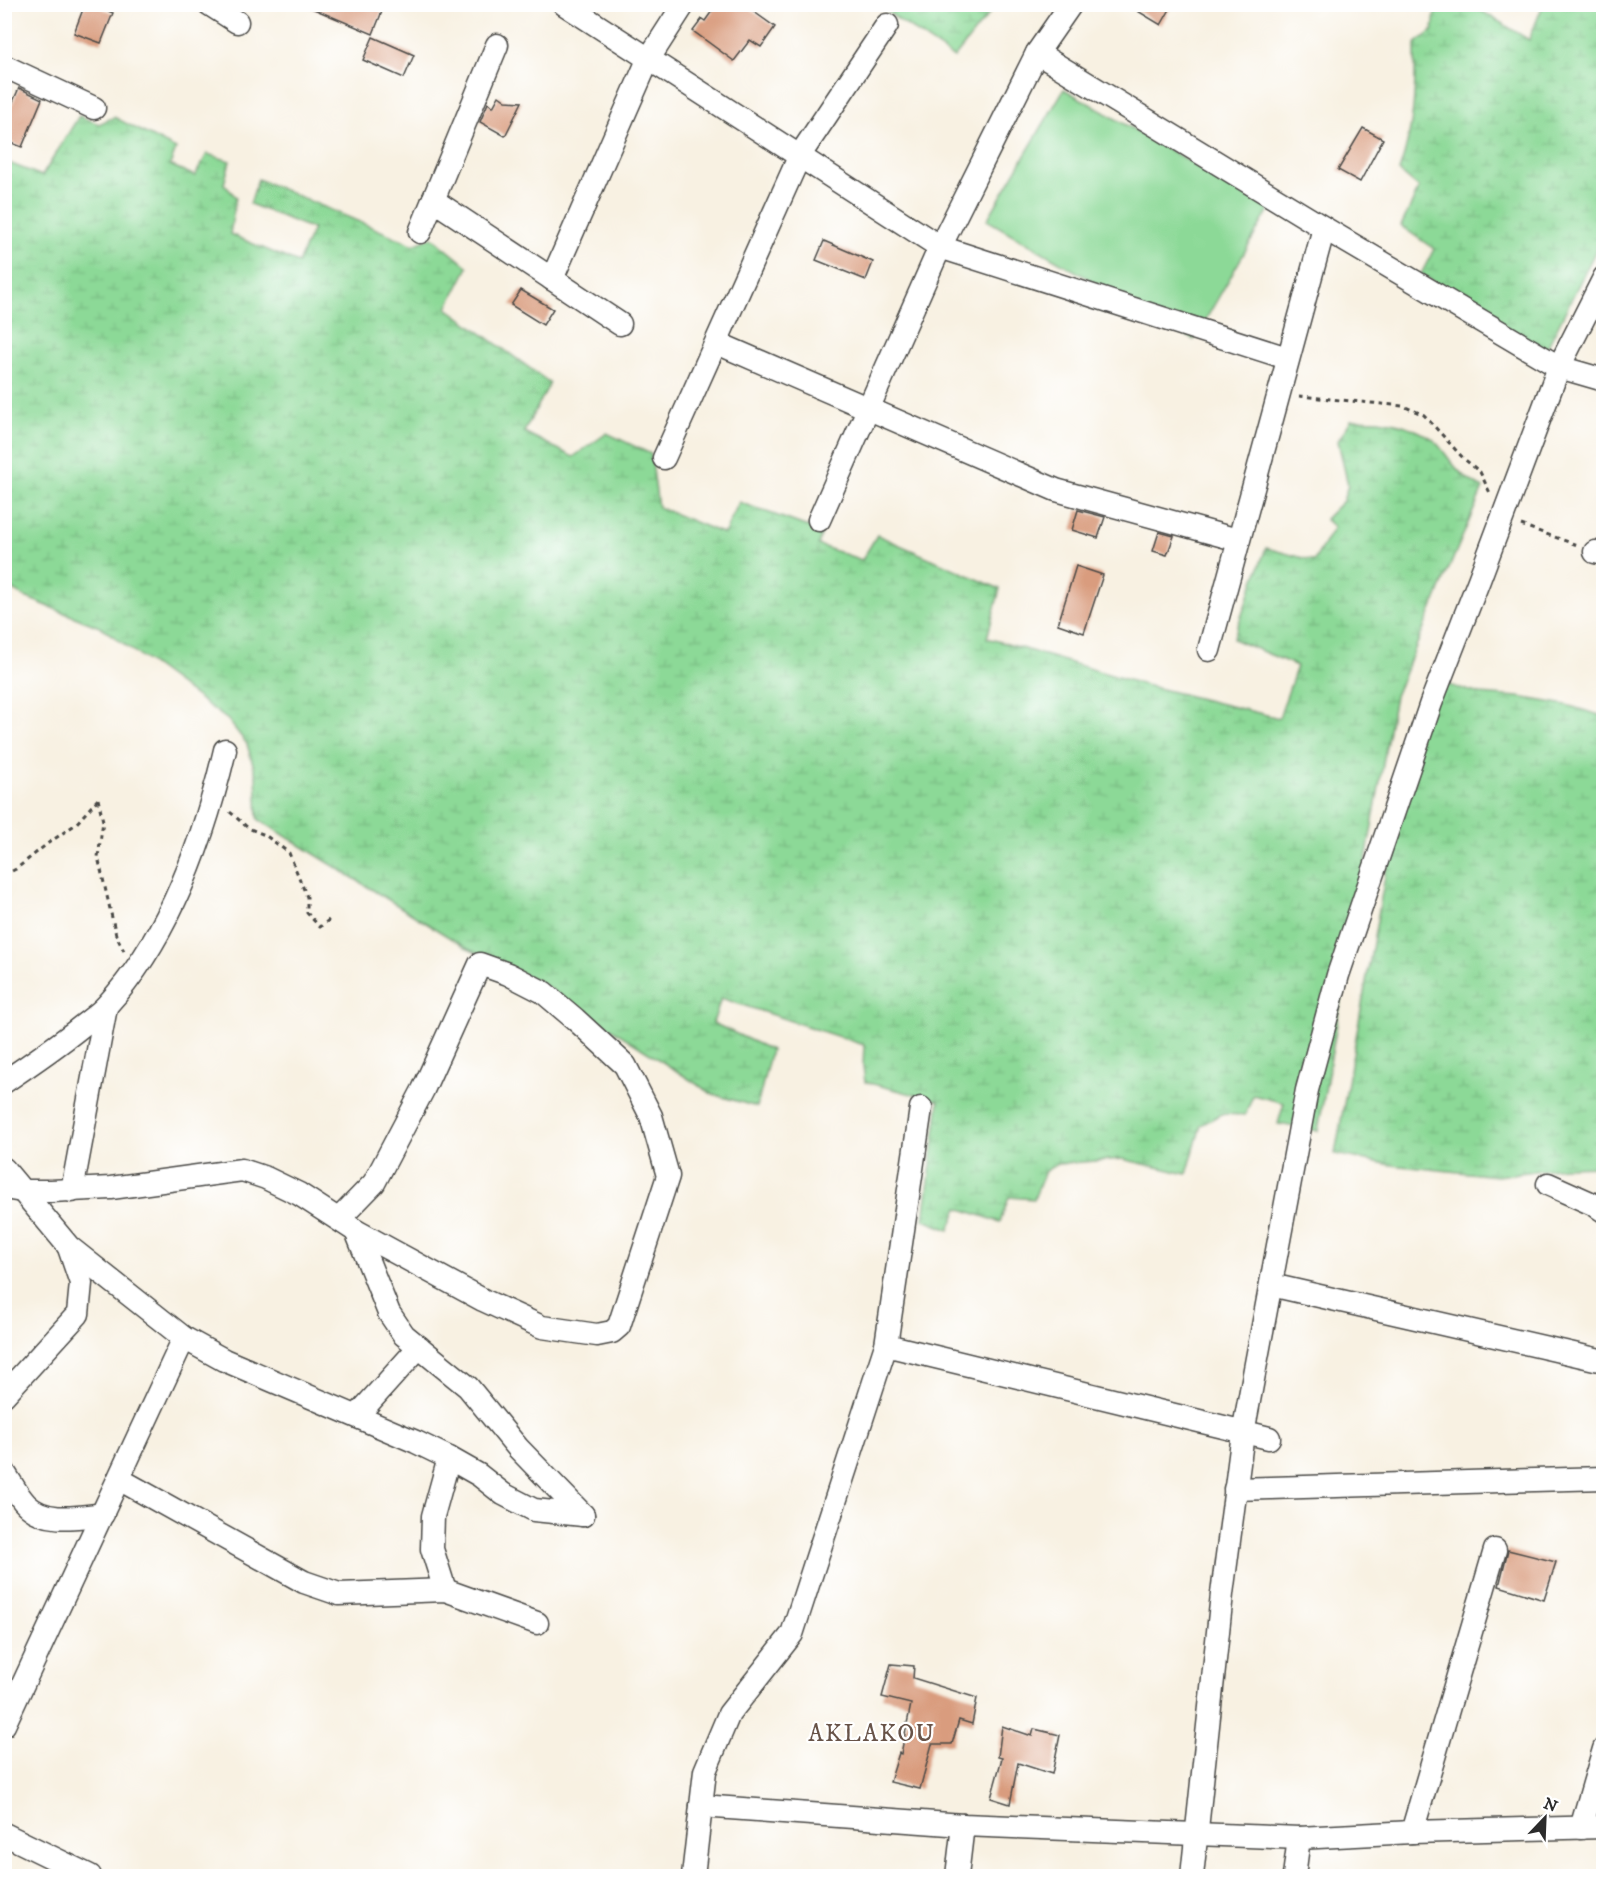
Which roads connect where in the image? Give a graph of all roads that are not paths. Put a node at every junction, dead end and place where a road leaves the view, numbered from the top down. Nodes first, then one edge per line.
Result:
1 (209, 4) edge
2 (564, 4) edge
3 (684, 4) edge
4 (1071, 4) edge
5 (237, 22) dead end
6 (887, 25) dead end
7 (497, 45) dead end
8 (1036, 53) junction
9 (648, 60) junction
10 (4, 66) edge
11 (94, 108) dead end
12 (800, 155) junction
13 (433, 200) junction
14 (1324, 228) junction
15 (420, 232) dead end
16 (940, 247) junction
17 (1604, 278) edge
18 (552, 279) junction
19 (620, 324) dead end
20 (717, 343) junction
21 (1287, 358) junction
22 (1559, 367) junction
23 (1604, 380) edge
24 (868, 409) junction
25 (664, 458) dead end
26 (819, 520) dead end
27 (1238, 540) junction
28 (1209, 650) dead end
29 (225, 750) dead end
30 (106, 1007) junction
31 (4, 1082) edge
32 (921, 1108) dead end
33 (4, 1169) edge
34 (1548, 1184) dead end
35 (13, 1190) edge
36 (72, 1191) junction
37 (1604, 1211) edge
38 (348, 1225) junction
39 (69, 1247) junction
40 (1271, 1285) junction
41 (184, 1338) junction
42 (886, 1345) junction
43 (419, 1347) junction
44 (1604, 1360) edge
45 (4, 1395) edge
46 (357, 1416) junction
47 (1244, 1433) junction
48 (1269, 1438) dead end
49 (449, 1458) junction
50 (4, 1472) edge
51 (1604, 1478) edge
52 (119, 1479) junction
53 (1235, 1489) junction
54 (103, 1514) junction
55 (1495, 1550) dead end
56 (445, 1590) junction
57 (537, 1623) dead end
58 (14, 1682) edge
59 (4, 1725) edge
60 (1604, 1749) edge
61 (701, 1806) junction
62 (963, 1825) junction
63 (1604, 1827) edge
64 (1581, 1828) junction
65 (1412, 1832) junction
66 (1195, 1833) junction
67 (4, 1834) edge
68 (1299, 1838) junction
69 (90, 1876) edge
70 (693, 1876) edge
71 (957, 1876) edge
72 (1192, 1876) edge
73 (1294, 1876) edge

1 - 5 street
2 - 9 street
3 - 9 street
4 - 8 street
6 - 12 street
7 - 13 street
8 - 14 street
8 - 16 street
9 - 12 street
9 - 18 street
10 - 11 street
12 - 16 street
12 - 20 street
13 - 15 street
13 - 18 street
14 - 21 street
14 - 22 street
16 - 21 street
16 - 24 street
17 - 22 street
18 - 19 street
20 - 24 street
20 - 25 street
21 - 27 street
22 - 23 street
22 - 40 street
24 - 26 street
24 - 27 street
27 - 28 street
29 - 30 street
30 - 31 street
30 - 36 street
32 - 42 street
33 - 35 street
34 - 37 street
35 - 36 street
35 - 39 street
36 - 38 street
38 - 38 street
38 - 43 street
39 - 41 street
39 - 45 street
40 - 44 street
40 - 47 street
41 - 46 street
41 - 52 street
42 - 47 street
42 - 61 street
43 - 46 street
43 - 49 street
46 - 49 street
47 - 48 street
47 - 53 street
49 - 56 street
50 - 54 street
51 - 53 street
52 - 54 street
52 - 56 street
53 - 66 street
54 - 58 street
55 - 65 street
56 - 57 street
58 - 59 street
60 - 64 street
61 - 62 street
61 - 70 street
62 - 66 street
62 - 71 street
63 - 64 street
64 - 65 street
65 - 68 street
66 - 68 street
66 - 72 street
67 - 69 street
68 - 73 street

